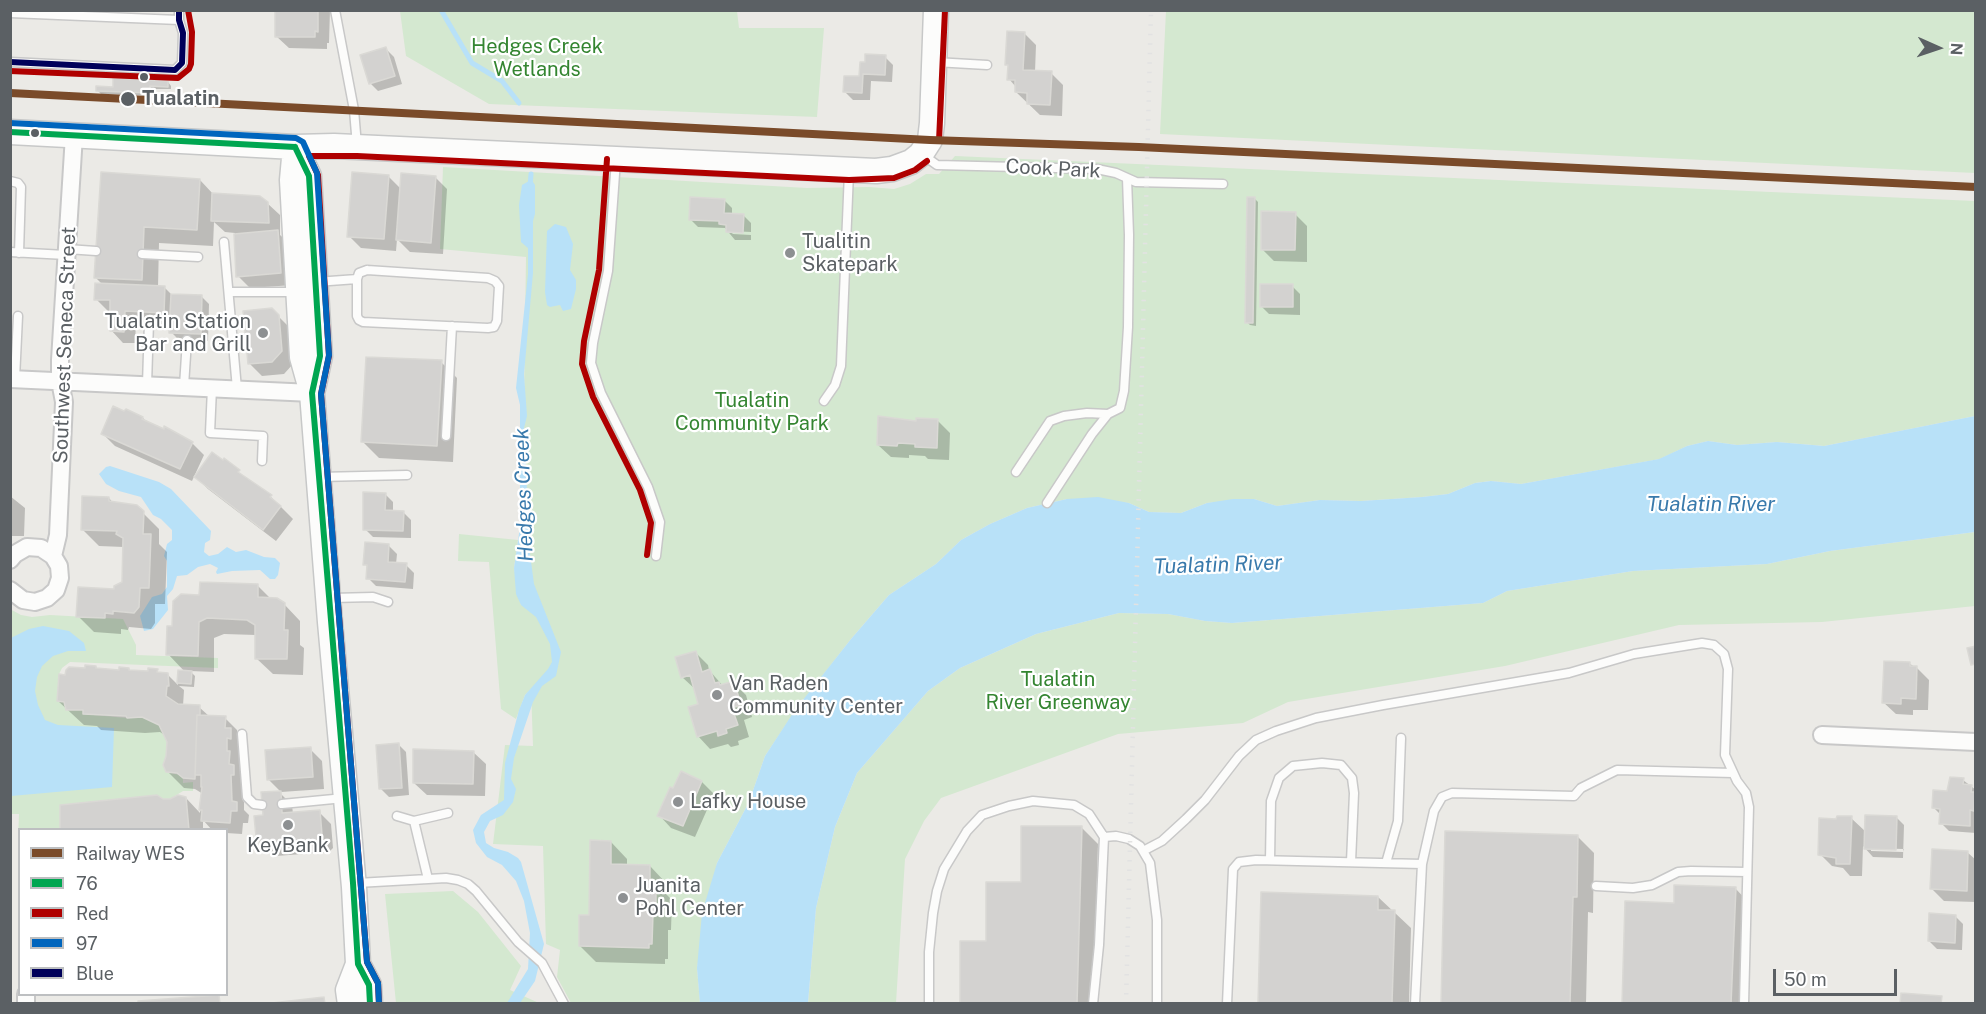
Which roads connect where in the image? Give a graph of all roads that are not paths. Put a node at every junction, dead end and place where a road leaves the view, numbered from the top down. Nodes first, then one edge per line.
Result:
1 (335, 10) edge
2 (936, 10) edge
3 (10, 13) edge
4 (179, 15) edge
5 (10, 62) edge
6 (934, 62) junction
7 (987, 64) dead end
8 (10, 132) edge
9 (74, 135) junction
10 (295, 147) junction
11 (357, 147) junction
12 (921, 154) junction
13 (616, 159) junction
14 (849, 171) junction
15 (1127, 178) junction
16 (10, 181) edge
17 (1223, 184) dead end
18 (224, 242) dead end
19 (96, 251) dead end
20 (15, 252) edge
21 (66, 252) junction
22 (142, 254) dead end
23 (198, 256) dead end
24 (357, 279) junction
25 (306, 287) junction
26 (229, 292) junction
27 (18, 316) dead end
28 (149, 321) dead end
29 (452, 326) junction
30 (187, 340) dead end
31 (13, 379) edge
32 (60, 381) junction
33 (147, 384) junction
34 (184, 386) junction
35 (212, 388) junction
36 (237, 389) junction
37 (312, 393) junction
38 (824, 401) dead end
39 (1108, 414) junction
40 (446, 436) dead end
41 (262, 461) dead end
42 (1016, 472) dead end
43 (407, 475) dead end
44 (319, 477) junction
45 (1047, 503) dead end
46 (53, 556) junction
47 (656, 556) dead end
48 (10, 560) edge
49 (10, 590) edge
50 (328, 598) junction
51 (388, 602) dead end
52 (242, 734) dead end
53 (1822, 735) dead end
54 (1401, 738) dead end
55 (1976, 742) edge
56 (1733, 773) junction
57 (346, 798) junction
58 (282, 804) dead end
59 (262, 805) dead end
60 (448, 813) dead end
61 (397, 816) dead end
62 (414, 821) junction
63 (1104, 837) junction
64 (1143, 851) junction
65 (1270, 860) junction
66 (1351, 862) junction
67 (1386, 863) junction
68 (1422, 864) junction
69 (1747, 872) junction
70 (428, 879) junction
71 (353, 883) junction
72 (1596, 886) dead end
73 (358, 964) junction
74 (350, 1004) edge
75 (370, 1004) edge
76 (564, 1004) edge
77 (929, 1004) edge
78 (1093, 1004) edge
79 (1157, 1004) edge
80 (1227, 1004) edge
81 (1415, 1004) edge
82 (1744, 1004) edge

1 - 11 lane
2 - 6 main road
3 - 4 lane
4 - 5 lane
6 - 7 lane
6 - 12 main road
8 - 9 main road
9 - 10 main road
9 - 21 street, Southwest Seneca Street
10 - 11 main road
10 - 25 main road
11 - 13 main road
12 - 14 main road
12 - 15 lane, Cook Park
13 - 14 main road
13 - 47 lane
14 - 38 lane
15 - 17 lane, Cook Park
15 - 39 lane
16 - 20 lane
18 - 26 lane
19 - 21 lane
20 - 21 lane
21 - 32 street, Southwest Seneca Street
22 - 23 lane
24 - 25 lane
24 - 29 lane
24 - 29 lane
25 - 26 lane
25 - 37 main road
26 - 36 lane
27 - 31 lane
28 - 33 lane
29 - 40 lane
30 - 34 lane
31 - 32 street
32 - 33 street
32 - 46 street, Southwest Seneca Street
33 - 34 street
34 - 35 street
35 - 36 street
35 - 41 lane
36 - 37 street
37 - 44 main road
39 - 42 lane
39 - 45 lane
43 - 44 lane
44 - 50 main road
46 - 48 street
46 - 49 street, Southwest Seneca Street
50 - 51 lane
50 - 57 main road
52 - 59 lane
53 - 55 street
54 - 67 lane
56 - 64 lane
56 - 68 lane
56 - 69 lane
57 - 58 lane
57 - 71 main road
60 - 62 lane
61 - 62 lane
62 - 70 lane
63 - 64 lane
63 - 77 lane
63 - 78 lane
64 - 79 lane
65 - 66 lane
65 - 66 lane
65 - 80 lane
66 - 67 lane
67 - 68 lane
68 - 81 lane
69 - 72 lane
69 - 82 lane
70 - 71 lane
70 - 76 lane
71 - 73 main road
73 - 74 main road
73 - 75 main road

